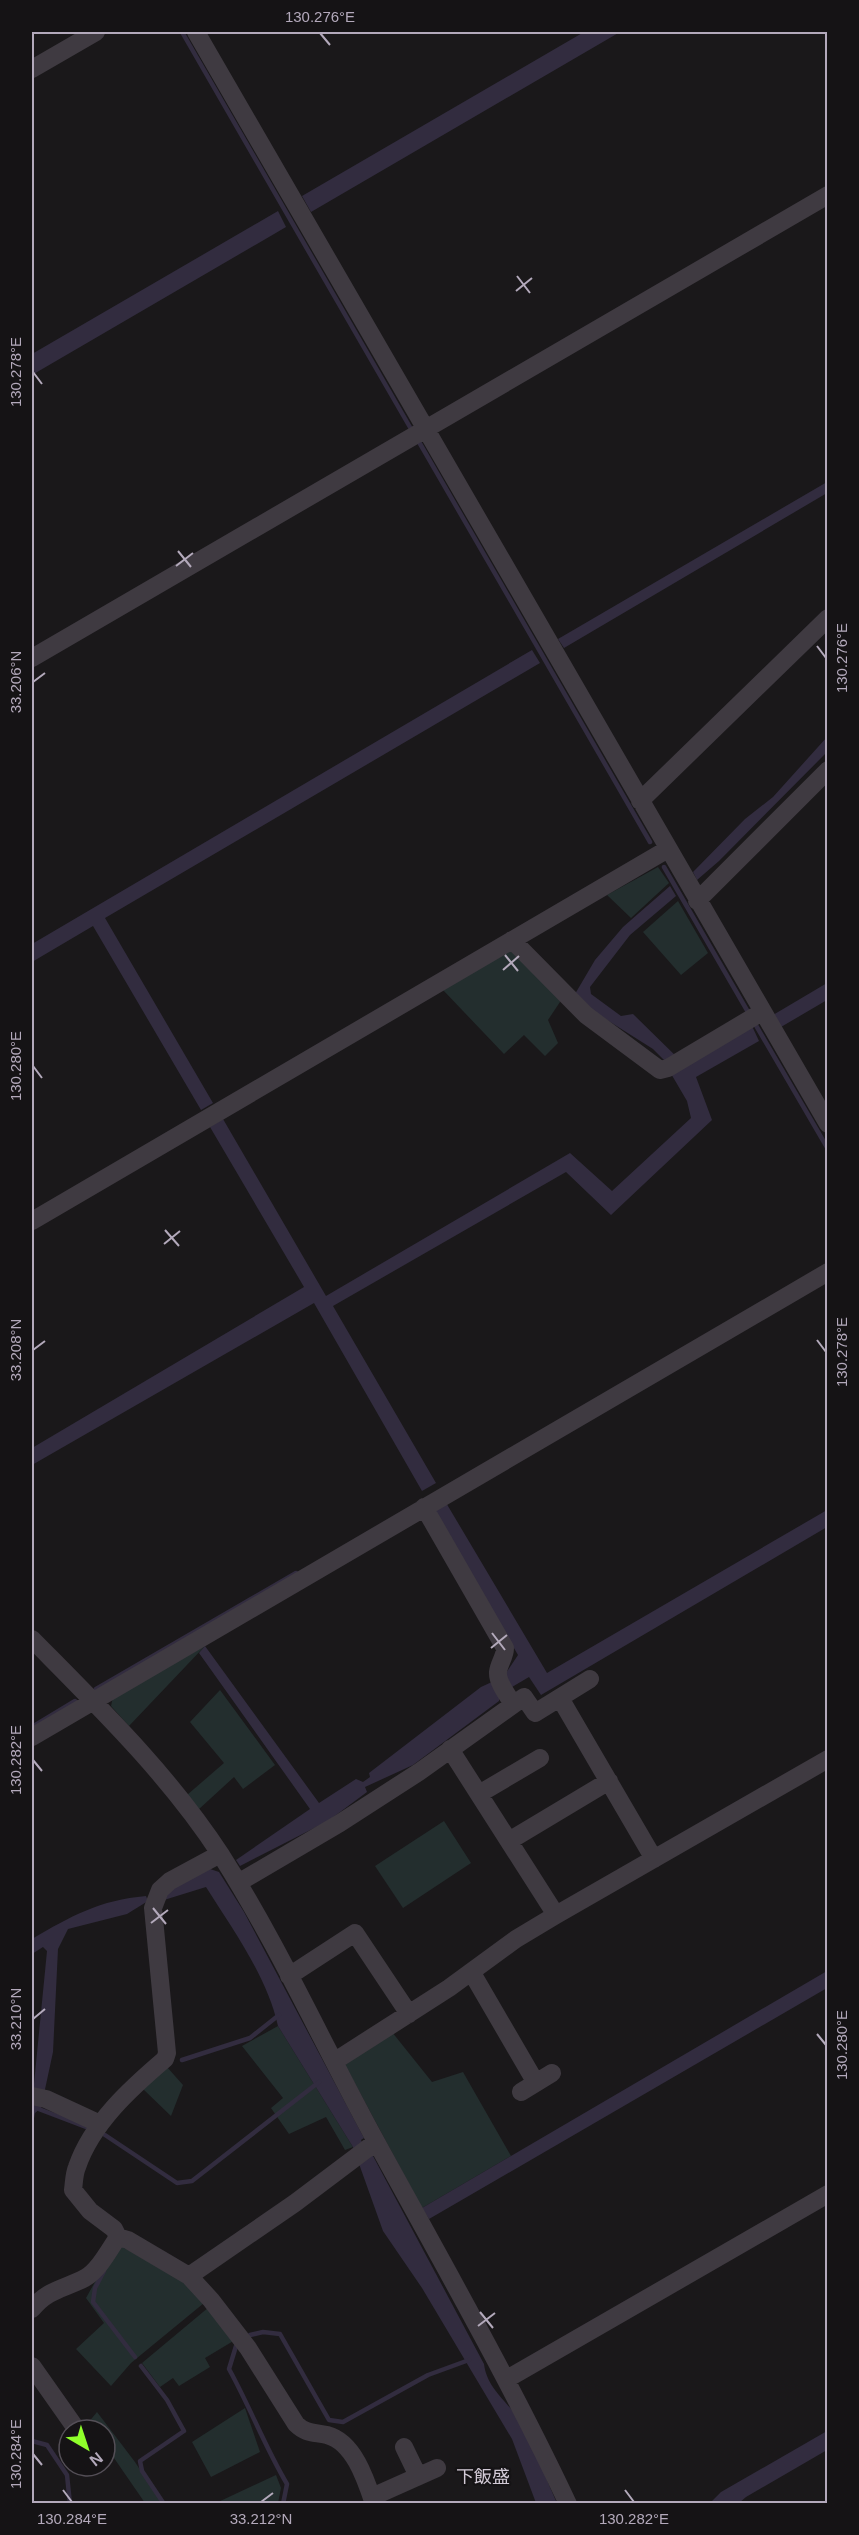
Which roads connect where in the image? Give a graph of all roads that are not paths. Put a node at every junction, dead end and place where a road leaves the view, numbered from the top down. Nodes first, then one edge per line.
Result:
1 (96, 32) edge
2 (196, 32) edge
3 (32, 69) edge
4 (828, 195) edge
5 (426, 429) junction
6 (828, 618) edge
7 (32, 658) edge
8 (828, 770) edge
9 (640, 801) junction
10 (668, 849) junction
11 (697, 900) junction
12 (512, 940) junction
13 (762, 1012) junction
14 (828, 1124) edge
15 (32, 1221) edge
16 (828, 1272) edge
17 (424, 1507) junction
18 (32, 1639) edge
19 (590, 1679) dead end
20 (560, 1698) junction
21 (94, 1701) junction
22 (513, 1704) junction
23 (32, 1737) edge
24 (450, 1749) junction
25 (540, 1758) dead end
26 (828, 1759) edge
27 (609, 1781) junction
28 (478, 1794) junction
29 (509, 1841) junction
30 (220, 1854) junction
31 (654, 1859) junction
32 (238, 1883) junction
33 (556, 1915) junction
34 (472, 1973) junction
35 (289, 1976) junction
36 (409, 2014) junction
37 (334, 2061) junction
38 (552, 2073) dead end
39 (39, 2098) edge
40 (100, 2124) junction
41 (376, 2142) junction
42 (828, 2194) edge
43 (118, 2237) junction
44 (189, 2276) junction
45 (32, 2309) edge
46 (32, 2366) edge
47 (507, 2379) junction
48 (69, 2418) edge
49 (404, 2447) dead end
50 (437, 2468) dead end
51 (418, 2476) junction
52 (373, 2500) edge
53 (568, 2504) edge

1 - 3 street
2 - 5 street
4 - 5 street
5 - 7 street
5 - 9 street
6 - 9 street
8 - 11 street
9 - 10 street
10 - 11 street
10 - 12 street
11 - 13 street
12 - 13 street
12 - 15 street
13 - 14 street
16 - 17 street
17 - 21 street
17 - 22 street
18 - 21 street
19 - 20 street
20 - 22 street
20 - 27 street
21 - 23 street
21 - 30 street
22 - 24 street
24 - 28 street
24 - 32 street
25 - 28 street
26 - 31 street
27 - 29 street
27 - 31 street
28 - 29 street
29 - 33 street
30 - 32 street
30 - 40 street
31 - 33 street
32 - 35 street
33 - 34 street
34 - 36 street
34 - 38 street
35 - 36 street
35 - 37 street
36 - 37 street
37 - 41 street
39 - 40 street
40 - 43 street
41 - 44 street
41 - 47 street
42 - 47 street
43 - 44 street
43 - 45 street
44 - 52 street
46 - 48 street
47 - 53 street
49 - 51 street
50 - 51 street
51 - 52 street

